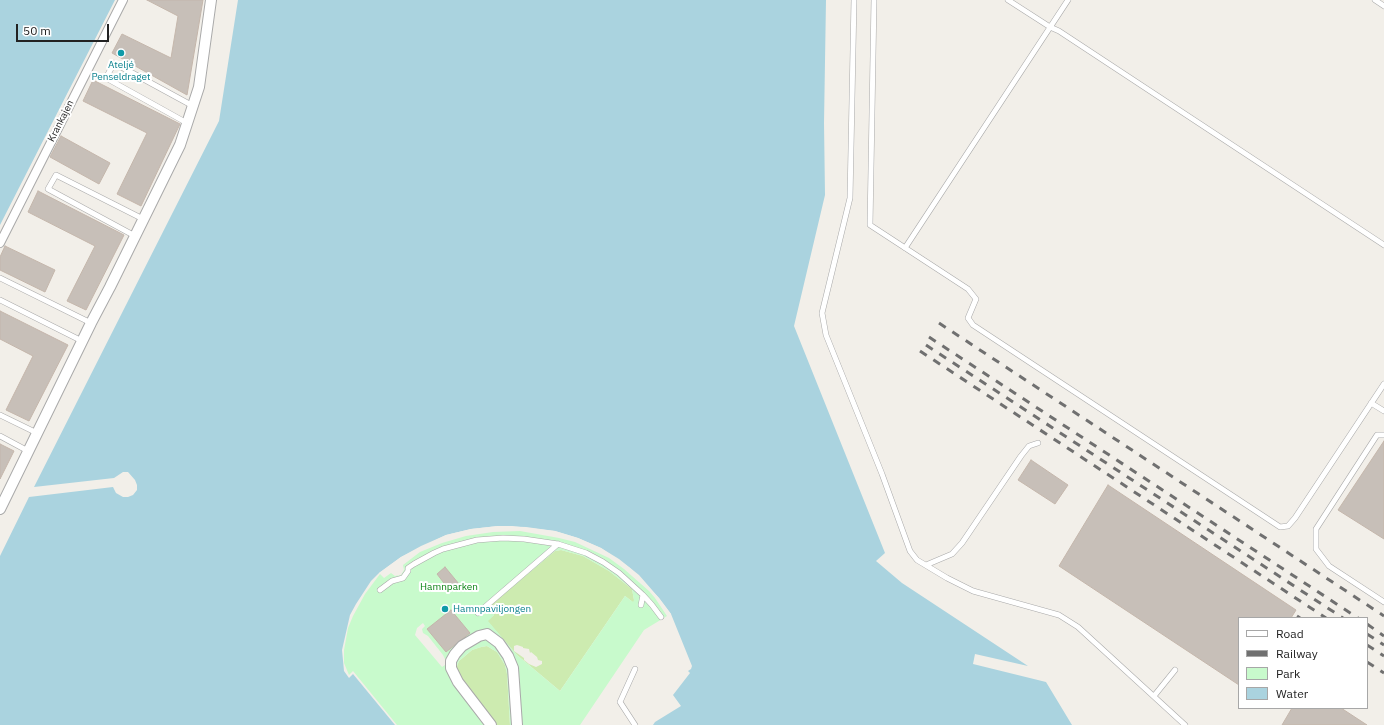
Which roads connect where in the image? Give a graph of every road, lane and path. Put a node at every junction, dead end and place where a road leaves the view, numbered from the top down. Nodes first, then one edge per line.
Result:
1 (123, 0) edge
2 (211, 0) edge
3 (854, 0) edge
4 (874, 0) edge
5 (1008, 0) edge
6 (1068, 0) edge
7 (1375, 0) edge
8 (1384, 6) edge
9 (1050, 27) junction
10 (193, 106) junction
11 (187, 123) junction
12 (143, 219) junction
13 (135, 236) junction
14 (0, 243) edge
15 (1384, 245) edge
16 (905, 248) junction
17 (0, 278) edge
18 (0, 300) edge
19 (91, 323) junction
20 (82, 341) junction
21 (1384, 384) edge
22 (1372, 403) junction
23 (1384, 411) edge
24 (0, 415) edge
25 (37, 433) junction
26 (1384, 434) edge
27 (0, 436) edge
28 (1038, 443) dead end
29 (28, 451) junction
30 (0, 509) edge
31 (558, 544) junction
32 (926, 565) junction
33 (380, 590) dead end
34 (643, 595) junction
35 (1384, 602) edge
36 (641, 605) dead end
37 (478, 613) dead end
38 (661, 617) dead end
39 (635, 669) dead end
40 (1175, 670) dead end
41 (1154, 696) junction
42 (491, 725) edge
43 (517, 725) edge
44 (634, 725) edge
45 (1185, 725) edge

1 - 14 street, Krankajen
2 - 10 street
3 - 32 lane
4 - 16 lane
5 - 9 lane
6 - 9 lane
7 - 8 lane
9 - 15 lane
9 - 16 lane
10 - 11 street
10 - 11 lane
11 - 12 street
12 - 13 street
12 - 13 lane
13 - 19 street
16 - 22 lane
17 - 19 lane
18 - 20 lane
19 - 20 street
20 - 25 street
21 - 22 lane
22 - 23 lane
24 - 25 lane
25 - 29 street
26 - 35 lane
27 - 29 lane
28 - 32 lane
29 - 30 street
31 - 33 lane
31 - 34 lane
31 - 37 lane
32 - 41 lane
34 - 36 lane
34 - 38 lane
39 - 44 lane
40 - 41 lane
41 - 45 lane
42 - 43 street

